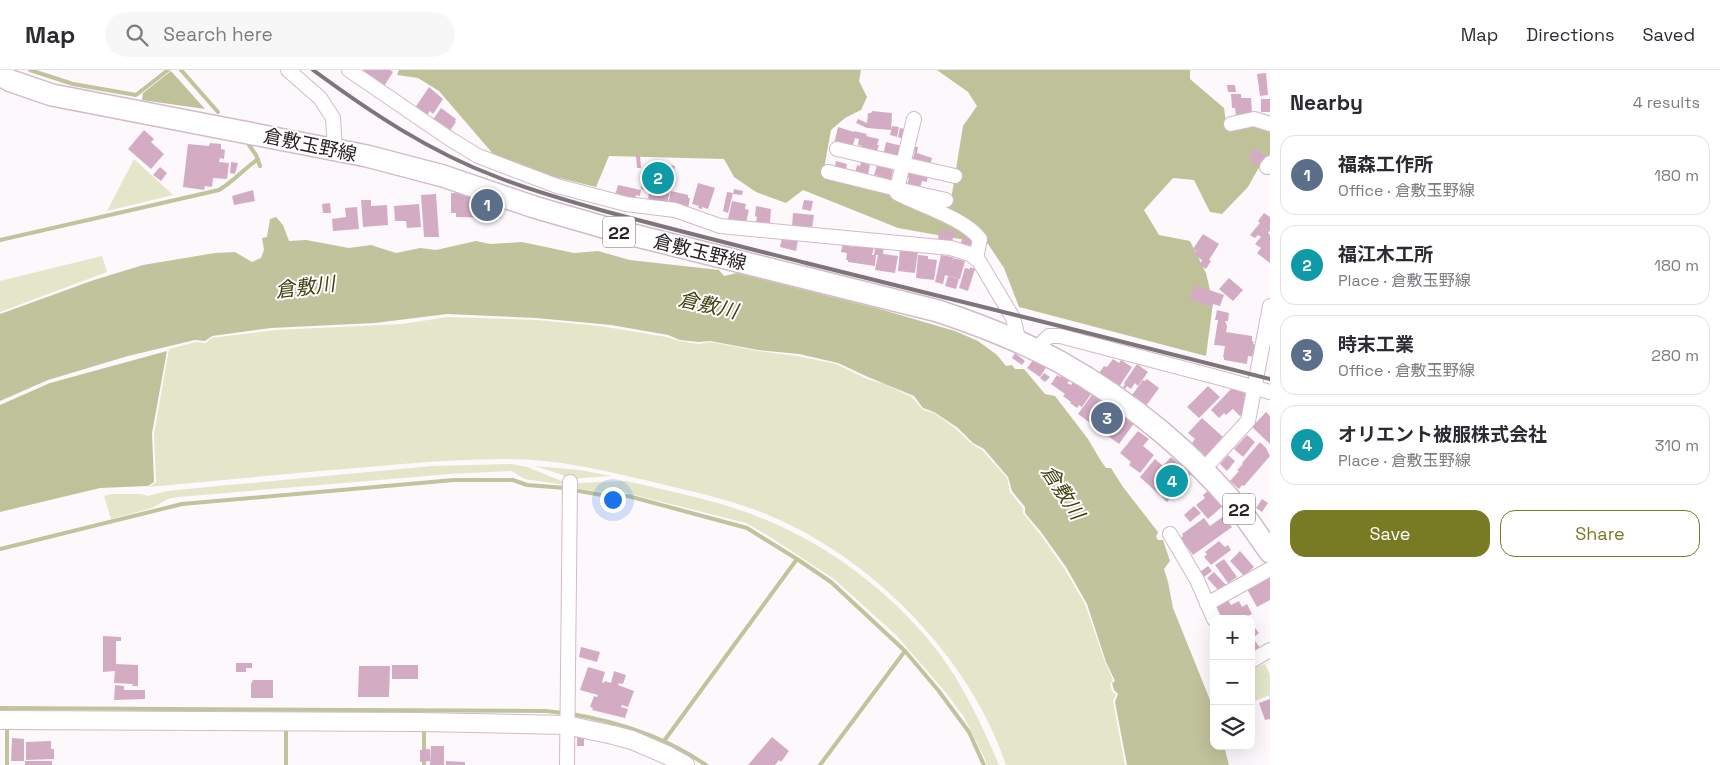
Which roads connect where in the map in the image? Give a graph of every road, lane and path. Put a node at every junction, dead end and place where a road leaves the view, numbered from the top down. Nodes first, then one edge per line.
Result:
1 (288, 70) edge
2 (349, 70) edge
3 (0, 75) edge
4 (914, 118) dead end
5 (1231, 124) dead end
6 (1270, 124) edge
7 (335, 149) junction
8 (837, 149) dead end
9 (903, 164) junction
10 (828, 172) dead end
11 (955, 176) dead end
12 (897, 189) junction
13 (946, 200) dead end
14 (976, 258) junction
15 (1270, 306) edge
16 (1027, 346) junction
17 (1255, 388) junction
18 (1270, 392) edge
19 (1203, 470) junction
20 (570, 487) dead end
21 (1170, 534) dead end
22 (1270, 552) edge
23 (1270, 569) edge
24 (1208, 604) junction
25 (1212, 615) edge
26 (1269, 653) edge
27 (1253, 660) edge
28 (567, 717) junction
29 (0, 720) edge
30 (567, 765) edge
31 (685, 765) edge

1 - 7 street
2 - 14 street
3 - 7 main road, 倉敷玉野線 / 22
4 - 9 street
5 - 6 street
7 - 16 main road, 倉敷玉野線 / 22
8 - 9 street
9 - 11 street
9 - 12 street
10 - 12 street
12 - 13 street
12 - 14 street
14 - 16 street
15 - 17 street
16 - 17 street
16 - 19 main road, 倉敷玉野線 / 22
17 - 18 street
17 - 19 street
19 - 22 main road, 倉敷玉野線 / 22
20 - 28 street
21 - 24 street
23 - 24 street
24 - 25 street
26 - 27 street
28 - 29 street
28 - 30 street
28 - 31 street

